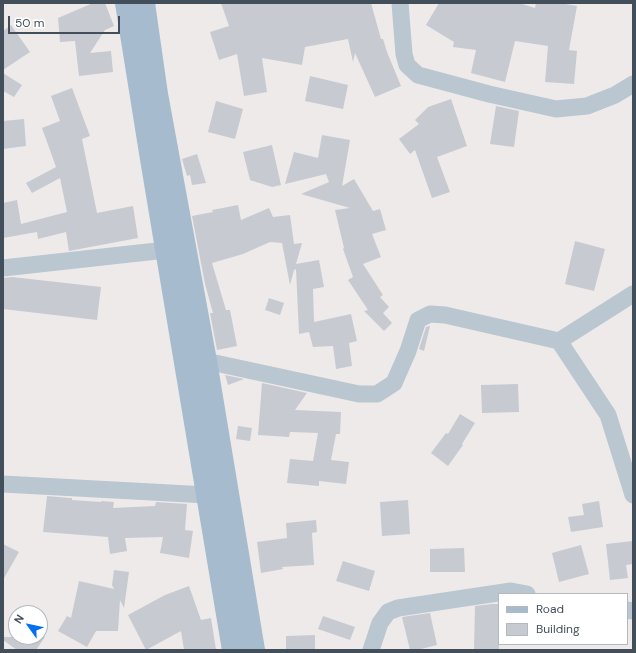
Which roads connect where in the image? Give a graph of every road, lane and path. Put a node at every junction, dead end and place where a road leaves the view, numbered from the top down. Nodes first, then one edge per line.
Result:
1 (126, 3) edge
2 (144, 3) edge
3 (400, 3) edge
4 (633, 84) edge
5 (166, 250) junction
6 (3, 268) edge
7 (633, 294) edge
8 (559, 341) junction
9 (206, 360) junction
10 (3, 484) edge
11 (207, 495) junction
12 (633, 495) edge
13 (522, 593) edge
14 (233, 650) edge
15 (254, 650) edge
16 (371, 650) edge

1 - 5 main road
2 - 9 main road
3 - 4 street
5 - 6 street
5 - 11 main road
7 - 8 street
8 - 9 street
8 - 12 street
9 - 15 main road
10 - 11 street
11 - 14 main road
13 - 16 street

